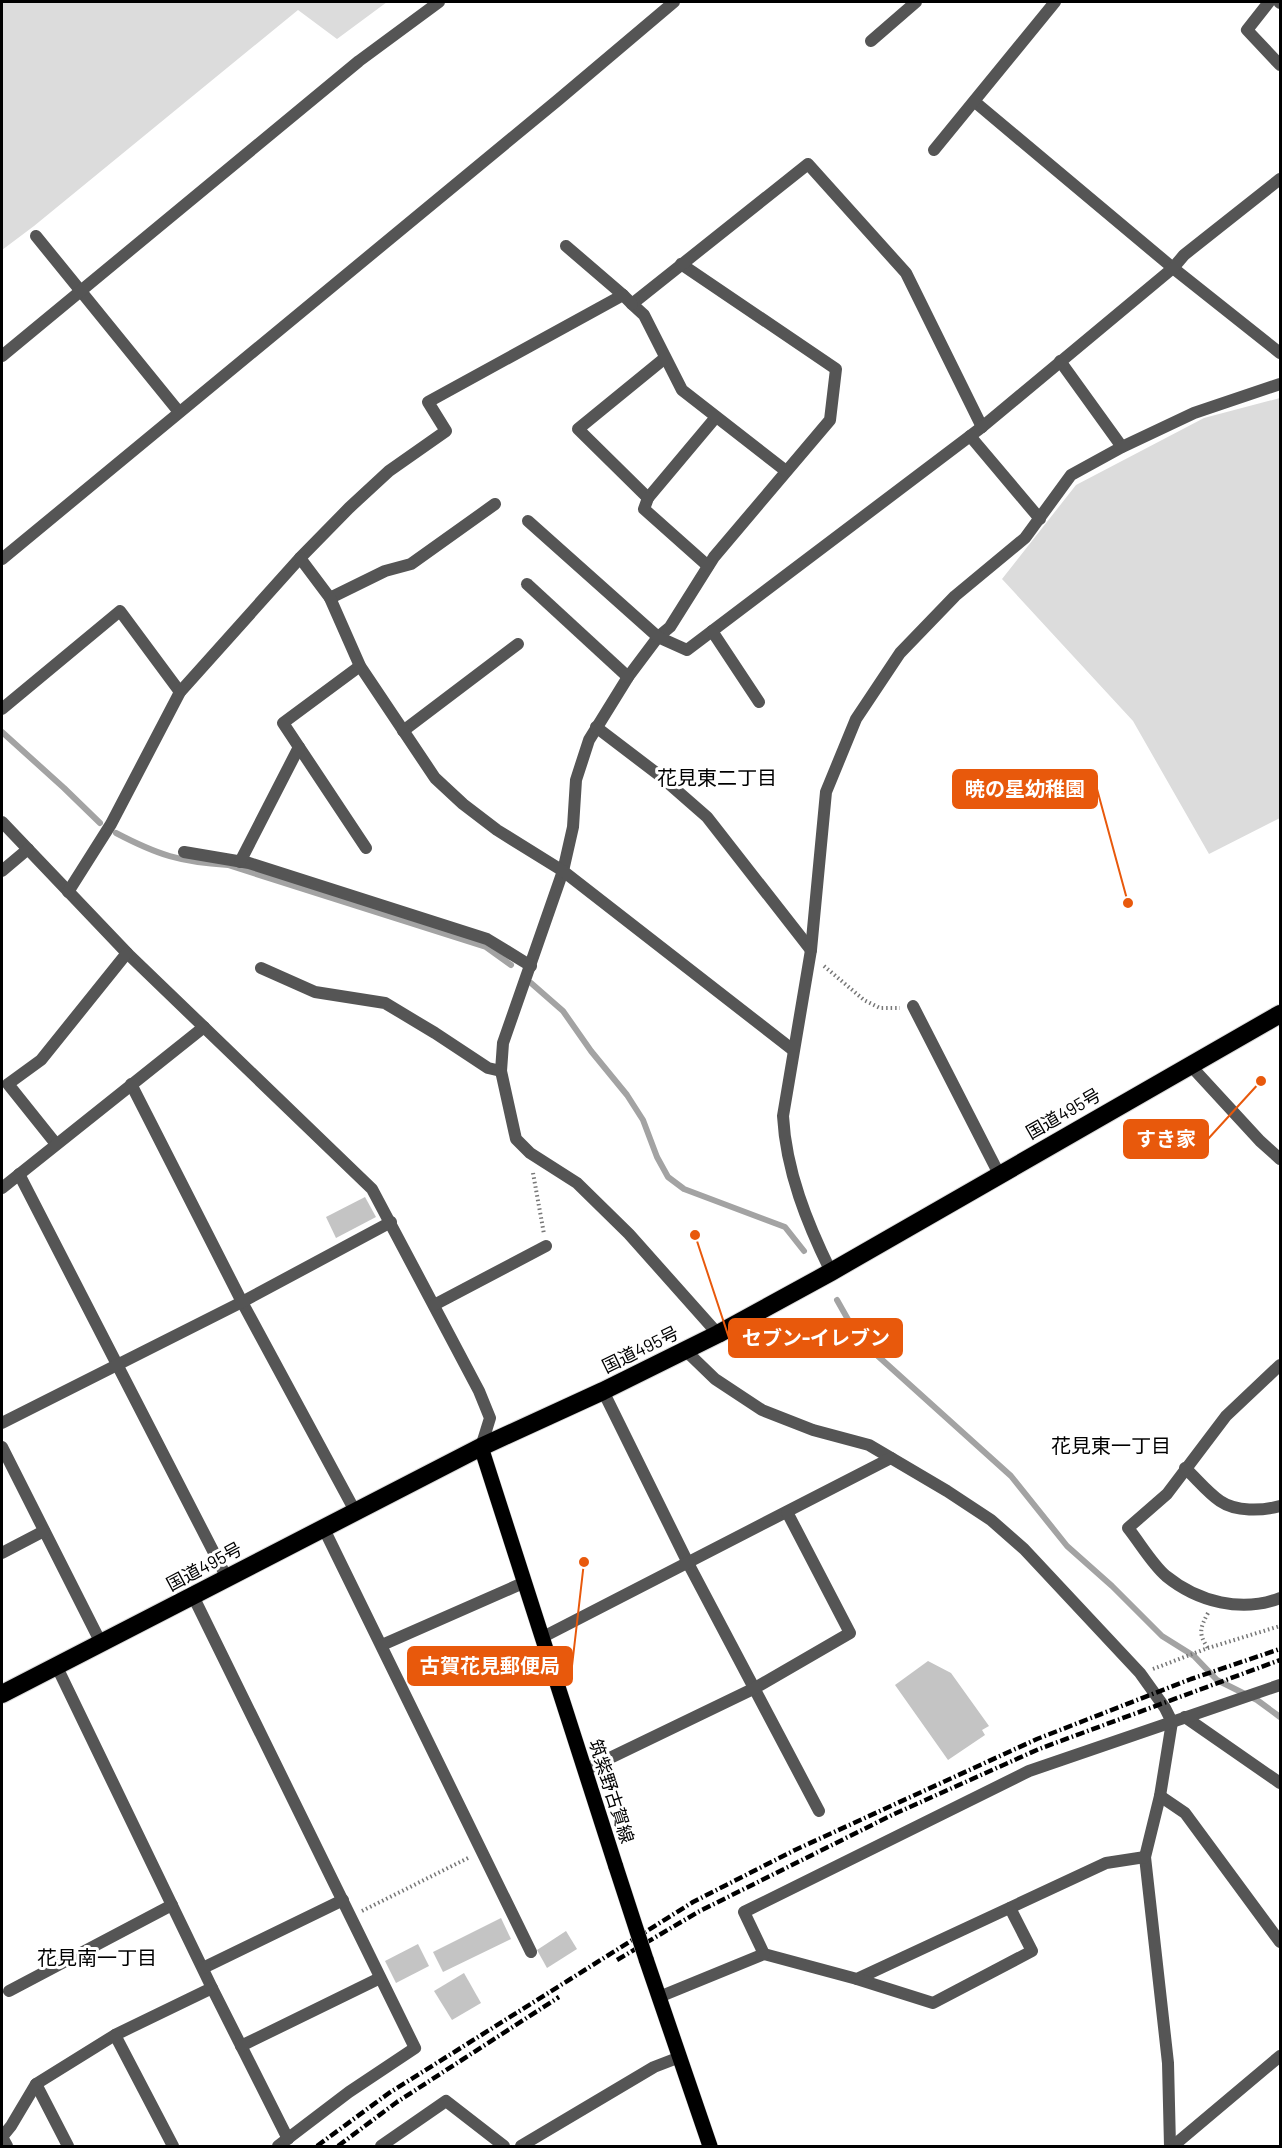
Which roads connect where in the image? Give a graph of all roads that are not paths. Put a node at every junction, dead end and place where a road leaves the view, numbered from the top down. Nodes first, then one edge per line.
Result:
1 (439, 2) edge
2 (674, 2) edge
3 (916, 2) edge
4 (1055, 2) edge
5 (1269, 2) edge
6 (871, 40) dead end
7 (1281, 65) edge
8 (975, 102) junction
9 (934, 150) dead end
10 (1281, 179) edge
11 (36, 236) dead end
12 (567, 246) dead end
13 (681, 264) junction
14 (1173, 268) junction
15 (81, 291) junction
16 (628, 300) junction
17 (1281, 353) edge
18 (2, 356) edge
19 (664, 358) junction
20 (1060, 361) junction
21 (1281, 384) edge
22 (179, 412) junction
23 (716, 417) junction
24 (982, 427) junction
25 (970, 436) junction
26 (1122, 447) junction
27 (786, 471) junction
28 (648, 498) junction
29 (495, 504) dead end
30 (1040, 519) junction
31 (528, 521) dead end
32 (300, 558) junction
33 (2, 559) edge
34 (708, 566) junction
35 (526, 584) dead end
36 (330, 598) junction
37 (712, 631) junction
38 (658, 638) junction
39 (518, 644) dead end
40 (360, 666) junction
41 (628, 677) junction
42 (180, 692) junction
43 (759, 702) dead end
44 (2, 709) edge
45 (596, 727) junction
46 (403, 731) junction
47 (299, 747) junction
48 (2, 822) edge
49 (366, 848) dead end
50 (28, 849) junction
51 (184, 852) dead end
52 (240, 862) junction
53 (2, 871) edge
54 (563, 871) junction
55 (68, 892) junction
56 (811, 950) junction
57 (127, 953) junction
58 (531, 966) junction
59 (261, 968) dead end
60 (913, 1006) road end
61 (1281, 1014) edge
62 (204, 1027) junction
63 (793, 1050) junction
64 (1190, 1065) junction
65 (501, 1071) junction
66 (131, 1084) junction
67 (56, 1144) junction
68 (1281, 1159) edge
69 (19, 1174) junction
70 (999, 1174) junction
71 (2, 1188) edge
72 (391, 1222) junction
73 (546, 1246) road end
74 (831, 1272) junction
75 (242, 1302) junction
76 (434, 1305) junction
77 (718, 1334) junction
78 (685, 1350) junction
79 (117, 1365) junction
80 (1281, 1365) edge
81 (603, 1391) junction
82 (2, 1423) edge
83 (2, 1447) edge
84 (481, 1447) junction
85 (891, 1458) junction
86 (1185, 1468) junction
87 (1281, 1506) edge
88 (354, 1511) junction
89 (787, 1512) junction
90 (323, 1527) junction
91 (44, 1531) junction
92 (2, 1553) edge
93 (688, 1563) junction
94 (227, 1578) junction
95 (523, 1583) junction
96 (193, 1596) junction
97 (1281, 1598) edge
98 (543, 1637) junction
99 (101, 1643) junction
100 (382, 1645) junction
101 (57, 1665) junction
102 (1281, 1685) edge
103 (755, 1688) junction
104 (2, 1694) edge
105 (1185, 1717) junction
106 (1172, 1722) junction
107 (585, 1770) junction
108 (1281, 1783) edge
109 (1160, 1796) junction
110 (819, 1811) dead end
111 (1145, 1857) junction
112 (343, 1900) junction
113 (172, 1905) junction
114 (1010, 1908) junction
115 (1281, 1942) edge
116 (531, 1952) dead end
117 (764, 1954) junction
118 (203, 1968) junction
119 (380, 1978) junction
120 (857, 1979) junction
121 (212, 1988) junction
122 (9, 1991) dead end
123 (659, 1997) junction
124 (115, 2035) junction
125 (241, 2046) junction
126 (1281, 2056) edge
127 (680, 2057) junction
128 (36, 2084) junction
129 (6, 2124) edge
130 (2, 2137) edge
131 (283, 2143) edge
132 (7, 2146) edge
133 (68, 2146) edge
134 (173, 2146) edge
135 (381, 2146) edge
136 (504, 2146) edge
137 (521, 2146) edge
138 (710, 2146) edge
139 (1171, 2146) edge

1 - 15 street
2 - 22 street
3 - 6 street
4 - 8 street
5 - 7 street
8 - 9 street
8 - 14 street
10 - 14 street
11 - 15 street
12 - 16 street
13 - 16 street
13 - 24 street
13 - 27 street
14 - 17 street
14 - 20 street
15 - 18 street
15 - 22 street
16 - 19 street
16 - 32 street
19 - 23 street
19 - 28 street
20 - 24 street
20 - 26 street
21 - 26 street
22 - 33 street
23 - 27 street
23 - 28 street
24 - 25 street
25 - 30 street
25 - 37 street
26 - 30 street
27 - 34 street
28 - 34 street
29 - 36 street
30 - 56 street
31 - 38 street
32 - 36 street
32 - 42 street
34 - 38 street
35 - 41 street
36 - 40 street
37 - 38 street
37 - 43 street
38 - 41 street
39 - 46 street
40 - 46 street
40 - 47 street
41 - 45 street
42 - 44 street
42 - 55 street
45 - 54 street
45 - 56 street
46 - 54 street
47 - 49 street
47 - 52 street
48 - 50 street
50 - 53 street
50 - 55 street
51 - 52 street
52 - 58 street
54 - 58 street
54 - 63 street
55 - 57 street
56 - 63 street
57 - 62 street
57 - 67 street
58 - 65 street
59 - 65 street
60 - 70 street
61 - 64 highway, 国道495号
62 - 66 street
62 - 72 street
63 - 74 street
64 - 68 street
64 - 70 highway, 国道495号
65 - 77 street
66 - 67 street
66 - 75 street
67 - 69 street
69 - 71 street
69 - 79 street
70 - 74 highway, 国道495号
72 - 75 street
72 - 76 street
73 - 76 street
74 - 77 highway, 国道495号
75 - 79 street
75 - 88 street
76 - 84 street
77 - 78 highway, 国道495号
78 - 81 highway, 国道495号
78 - 85 street
79 - 82 street
79 - 94 street
80 - 86 street
81 - 84 highway, 国道495号
81 - 93 street
83 - 91 street
84 - 88 highway, 国道495号
84 - 95 main road, 筑紫野古賀線
85 - 89 street
85 - 106 street
86 - 87 street
86 - 97 street
88 - 90 highway, 国道495号
89 - 93 street
89 - 103 street
90 - 94 highway, 国道495号
90 - 100 street
91 - 92 street
91 - 99 street
93 - 98 street
93 - 103 street
94 - 96 highway, 国道495号
95 - 98 main road, 筑紫野古賀線
95 - 100 street
96 - 99 highway, 国道495号
96 - 112 street
98 - 107 main road, 筑紫野古賀線
99 - 101 highway, 国道495号
100 - 116 street
101 - 104 highway, 国道495号
101 - 113 street
102 - 105 street
103 - 107 street
103 - 110 street
105 - 106 street
105 - 108 street
106 - 109 street
106 - 117 street
107 - 123 main road, 筑紫野古賀線, bridge
109 - 111 street
109 - 115 street
111 - 114 street
111 - 139 street
112 - 118 street
112 - 119 street
113 - 118 street
113 - 122 street
114 - 120 street
114 - 120 street
117 - 120 street
117 - 123 street
118 - 121 street
119 - 125 street
119 - 131 street
121 - 124 street
121 - 125 street
123 - 127 main road, 筑紫野古賀線
124 - 128 street
124 - 134 street
125 - 131 street
126 - 139 street
127 - 137 street
127 - 138 main road, 筑紫野古賀線
128 - 129 street
128 - 133 street
129 - 130 street
130 - 132 street
135 - 136 street

